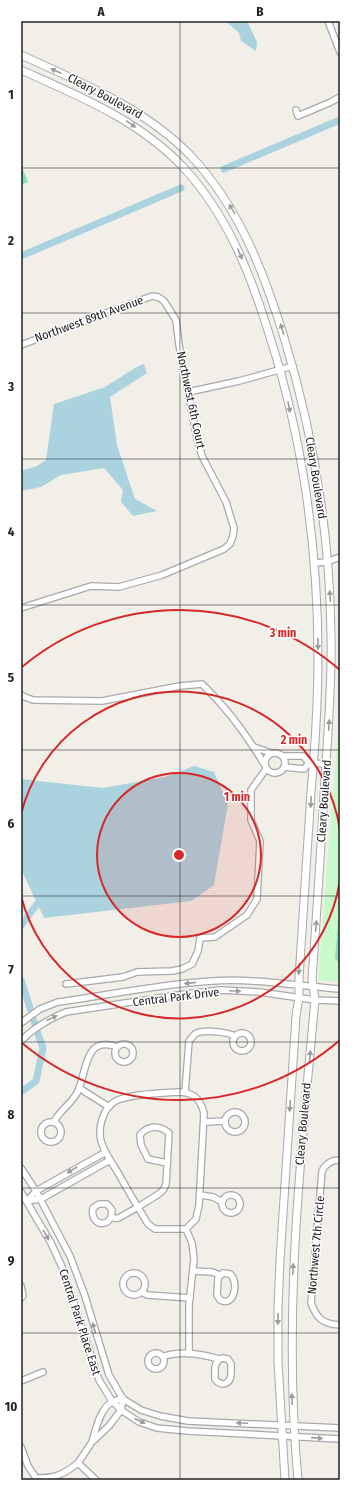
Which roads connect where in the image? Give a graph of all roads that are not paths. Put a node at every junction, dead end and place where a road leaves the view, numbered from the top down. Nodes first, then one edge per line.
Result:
1 (328, 21) edge
2 (340, 52) edge
3 (21, 56) edge
4 (21, 70) edge
5 (340, 97) edge
6 (296, 110) dead end
7 (158, 297) joint
8 (21, 345) edge
9 (293, 366) junction
10 (280, 369) junction
11 (188, 392) junction
12 (340, 557) edge
13 (327, 562) junction
14 (314, 563) junction
15 (21, 608) edge
16 (21, 695) edge
17 (254, 747) junction
18 (271, 753) junction
19 (283, 756) junction
20 (311, 763) junction
21 (326, 764) junction
22 (265, 766) junction
23 (284, 767) junction
24 (66, 984) dead end
25 (299, 985) junction
26 (314, 987) junction
27 (340, 989) edge
28 (299, 997) junction
29 (315, 1000) junction
30 (340, 1001) edge
31 (21, 1023) edge
32 (235, 1036) dead end
33 (21, 1041) edge
34 (118, 1047) dead end
35 (79, 1088) junction
36 (185, 1092) junction
37 (109, 1107) junction
38 (225, 1121) dead end
39 (54, 1122) dead end
40 (205, 1122) junction
41 (106, 1152) junction
42 (110, 1160) junction
43 (340, 1160) edge
44 (167, 1163) junction
45 (21, 1168) edge
46 (36, 1191) junction
47 (21, 1192) edge
48 (200, 1195) junction
49 (41, 1199) junction
50 (27, 1201) junction
51 (222, 1202) dead end
52 (138, 1207) junction
53 (111, 1218) dead end
54 (186, 1229) junction
55 (193, 1271) junction
56 (220, 1275) junction
57 (21, 1286) edge
58 (142, 1292) dead end
59 (21, 1298) edge
60 (190, 1298) junction
61 (340, 1325) edge
62 (189, 1354) junction
63 (164, 1356) dead end
64 (219, 1359) junction
65 (43, 1372) dead end
66 (21, 1381) edge
67 (123, 1399) junction
68 (112, 1401) junction
69 (121, 1410) junction
70 (281, 1424) junction
71 (294, 1425) junction
72 (340, 1428) edge
73 (281, 1436) junction
74 (294, 1436) junction
75 (340, 1440) edge
76 (92, 1442) junction
77 (21, 1448) edge
78 (78, 1463) junction
79 (96, 1480) edge
80 (285, 1480) edge
81 (298, 1480) edge

1 - 2 street
9 -> 3 street, Cleary Boulevard
4 -> 10 street, Cleary Boulevard
5 - 6 street
7 - 8 street, Northwest 89th Avenue
7 - 11 street, Northwest 6th Court
9 - 10 street
9 - 13 street, Cleary Boulevard
10 - 11 street
10 -> 14 street, Cleary Boulevard
11 - 15 street, Northwest 6th Court
12 - 13 street
13 - 14 street
21 -> 13 street, Cleary Boulevard
14 -> 20 street, Cleary Boulevard
16 - 17 street
17 - 18 street
17 - 22 street
18 - 19 street
18 - 22 street
19 - 20 street
19 - 23 street
20 - 21 street
20 - 23 street
20 -> 25 street, Cleary Boulevard
26 -> 21 street, Cleary Boulevard
22 - 23 street
22 - 24 street
25 - 26 street, Central Park Drive
25 - 28 street, Cleary Boulevard
25 -> 31 street, Central Park Drive
26 - 27 street, Central Park Drive
26 - 29 street, Cleary Boulevard
28 - 29 street, Central Park Drive
33 -> 28 street, Central Park Drive
28 -> 70 street, Cleary Boulevard
29 - 30 street, Central Park Drive
71 -> 29 street, Cleary Boulevard
32 - 36 street
34 - 35 street
35 - 37 street
35 - 39 street
36 - 37 street
36 - 40 street
37 - 41 street
38 - 40 street
40 - 48 street
41 - 42 street
41 -> 46 street
42 - 49 street
42 - 52 street
43 - 61 street, Northwest 7th Circle
44 - 44 street
44 - 52 street
45 - 46 street
46 - 49 street
46 - 50 street
47 - 50 street
48 - 51 street
48 - 54 street
49 - 50 street
67 -> 49 street, Central Park Place East
50 -> 68 street, Central Park Place East
52 - 53 street
52 - 54 street
54 - 55 street
55 - 56 street
55 - 60 street
56 - 56 street
57 - 59 street
58 - 60 street
60 - 62 street
62 - 63 street
62 - 64 street
64 - 64 street
65 - 66 street
67 - 68 street
67 - 69 street
70 -> 67 street, Central Park Place East
68 - 69 street, Central Park Place East
68 - 76 street
69 -> 73 street, Central Park Place East
69 - 76 street
70 - 71 street, Central Park Place East
70 - 73 street, Cleary Boulevard
71 - 72 street, Central Park Place East
71 - 74 street, Cleary Boulevard
73 - 74 street, Central Park Place East
73 - 80 street, Cleary Boulevard
74 -> 75 street, Central Park Place East
74 - 81 street, Cleary Boulevard
76 - 78 street
77 - 78 street
78 - 79 street

